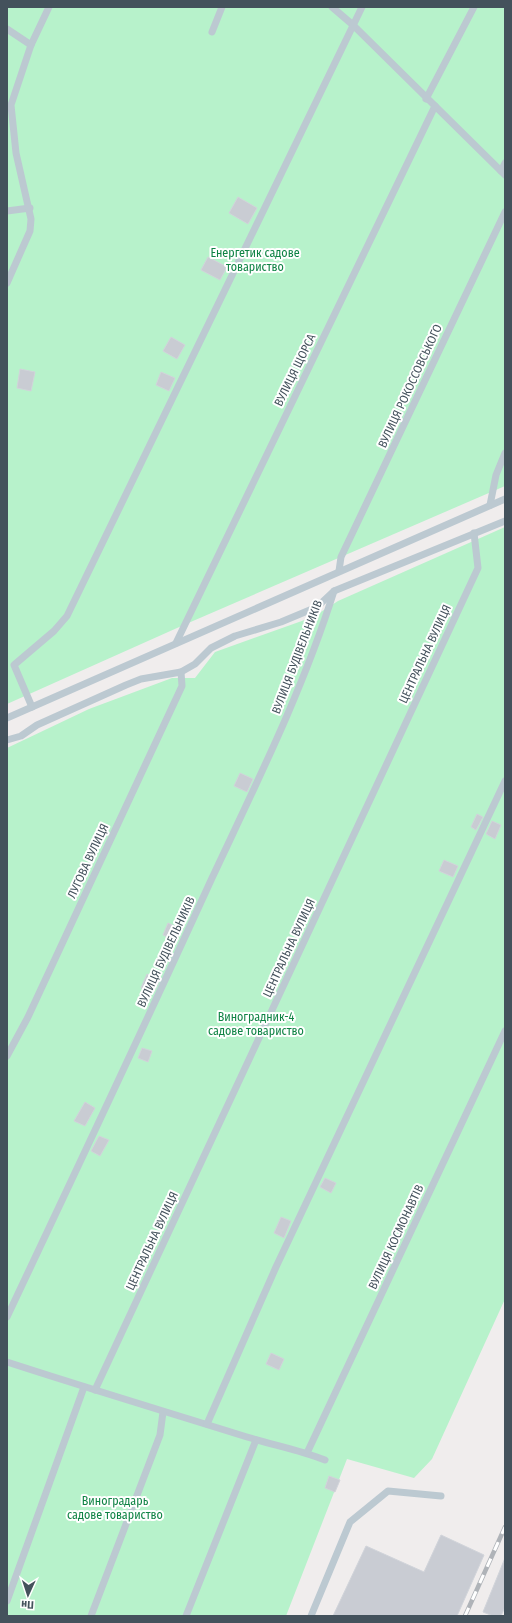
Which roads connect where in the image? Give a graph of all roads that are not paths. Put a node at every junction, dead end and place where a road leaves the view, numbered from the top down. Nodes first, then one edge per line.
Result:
1 (49, 7) edge
2 (222, 7) edge
3 (332, 7) edge
4 (362, 7) edge
5 (474, 7) edge
6 (353, 25) junction
7 (7, 29) edge
8 (212, 32) dead end
9 (31, 45) junction
10 (426, 99) junction
11 (9, 105) edge
12 (435, 106) junction
13 (505, 163) edge
14 (503, 173) edge
15 (30, 208) junction
16 (7, 211) edge
17 (505, 212) edge
18 (7, 283) edge
19 (505, 453) edge
20 (505, 499) edge
21 (490, 505) junction
22 (505, 521) edge
23 (474, 533) junction
24 (339, 571) junction
25 (334, 591) junction
26 (176, 643) junction
27 (10, 665) edge
28 (181, 672) junction
29 (32, 707) junction
30 (7, 718) edge
31 (7, 740) edge
32 (505, 781) edge
33 (505, 1031) edge
34 (7, 1056) edge
35 (7, 1317) edge
36 (7, 1362) edge
37 (84, 1387) junction
38 (94, 1390) junction
39 (163, 1412) junction
40 (207, 1424) junction
41 (256, 1440) junction
42 (307, 1453) junction
43 (325, 1460) dead end
44 (441, 1496) dead end
45 (7, 1601) edge
46 (91, 1616) edge
47 (186, 1616) edge
48 (311, 1616) edge

1 - 9 lane
2 - 8 lane
3 - 6 lane
4 - 6 lane
5 - 10 lane
6 - 10 lane
6 - 27 lane
7 - 9 lane
9 - 11 lane
10 - 12 lane
11 - 15 lane
12 - 14 lane
12 - 26 lane, ВУЛИЦЯ ЩОРСА
13 - 14 lane
15 - 16 lane
15 - 18 lane
17 - 24 lane, ВУЛИЦЯ РОКОССОВСЬКОГО
19 - 21 lane
20 - 21 lane
21 - 24 lane
22 - 23 lane
23 - 25 lane
23 - 38 lane, ЦЕНТРАЛЬНА ВУЛИЦЯ
24 - 26 lane
25 - 28 lane
25 - 35 lane, ВУЛИЦЯ БУДІВЕЛЬНИКІВ
26 - 29 lane
27 - 29 lane
28 - 31 lane
28 - 34 lane, ЛУГОВА ВУЛИЦЯ
29 - 30 lane
32 - 40 lane
33 - 42 lane, ВУЛИЦЯ КОСМОНАВТІВ
36 - 37 lane
37 - 38 lane
37 - 45 lane
38 - 39 lane
39 - 40 lane
39 - 46 lane
40 - 41 lane
41 - 42 lane
41 - 47 lane
42 - 43 lane
44 - 48 lane

